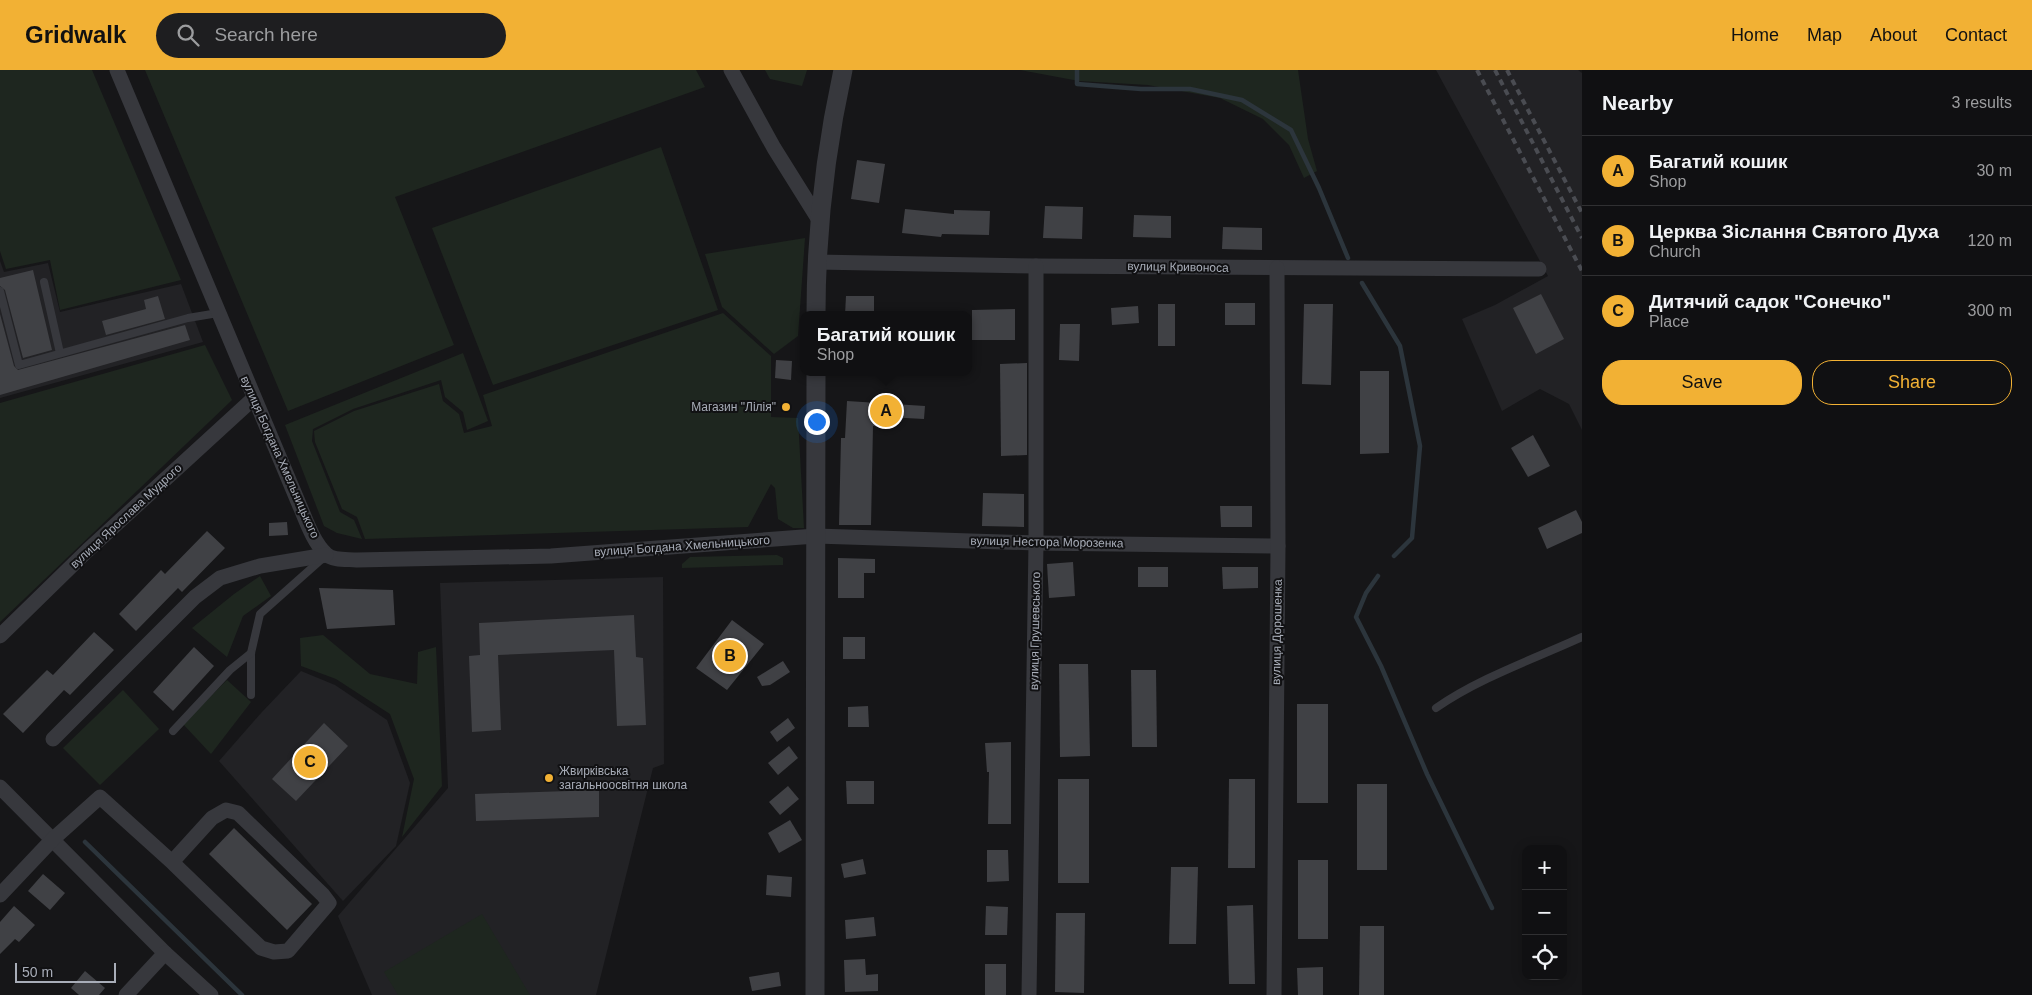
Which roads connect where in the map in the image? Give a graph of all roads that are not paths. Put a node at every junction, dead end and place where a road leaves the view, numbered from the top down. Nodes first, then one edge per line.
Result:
1 (117, 70) edge
2 (731, 70) edge
3 (843, 70) edge
4 (819, 220) junction
5 (816, 262) junction
6 (1036, 266) junction
7 (1277, 268) junction
8 (1539, 269) dead end
9 (44, 282) dead end
10 (0, 291) edge
11 (816, 311) edge
12 (218, 313) junction
13 (60, 354) junction
14 (816, 376) edge
15 (254, 398) junction
16 (816, 536) junction
17 (1036, 543) junction
18 (1278, 546) junction
19 (326, 555) junction
20 (0, 636) edge
21 (1582, 637) edge
22 (251, 654) junction
23 (251, 695) dead end
24 (1436, 708) dead end
25 (174, 731) dead end
26 (53, 739) dead end
27 (0, 787) edge
28 (52, 840) junction
29 (172, 862) junction
30 (0, 895) edge
31 (165, 953) junction
32 (126, 995) edge
33 (211, 995) edge
34 (815, 995) edge
35 (1029, 995) edge
36 (1274, 995) edge

1 - 12 street, вулиця Богдана Хмельницького
2 - 4 street
3 - 4 street
4 - 5 street
5 - 6 street, вулиця Кривоноса
5 - 11 street
6 - 7 street, вулиця Кривоноса
6 - 17 street, вулиця Грушевського
7 - 8 street, вулиця Кривоноса
7 - 18 street, вулиця Дорошенка
9 - 13 lane
10 - 13 lane
12 - 13 lane
12 - 15 street, вулиця Богдана Хмельницького
14 - 16 street
15 - 19 street, вулиця Богдана Хмельницького
15 - 20 street, вулиця Ярослава Мудрого
16 - 17 street, вулиця Нестора Морозенка
16 - 19 street, вулиця Богдана Хмельницького
16 - 34 street
17 - 18 street, вулиця Нестора Морозенка
17 - 35 street, вулиця Грушевського
18 - 36 street, вулиця Дорошенка
19 - 22 lane
19 - 26 street
21 - 24 lane
22 - 23 lane
22 - 25 lane
27 - 28 street
28 - 29 street
28 - 30 street
28 - 31 street
29 - 29 street
31 - 32 street
31 - 33 street

